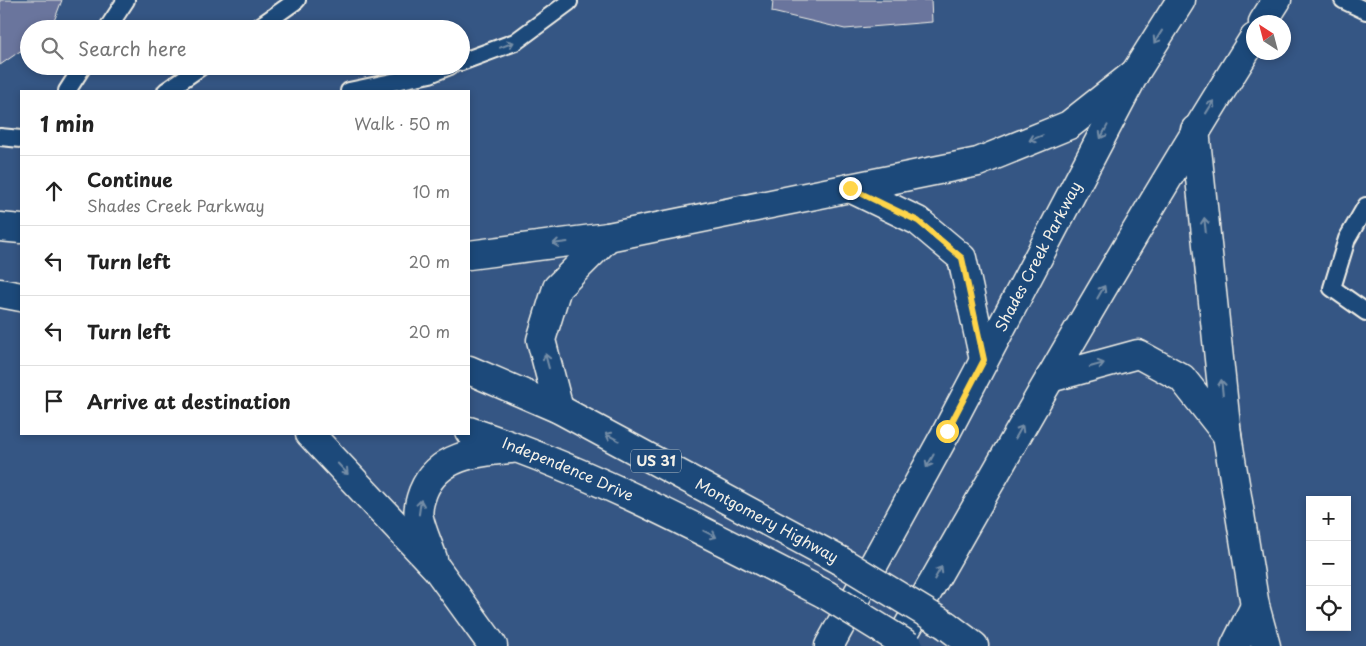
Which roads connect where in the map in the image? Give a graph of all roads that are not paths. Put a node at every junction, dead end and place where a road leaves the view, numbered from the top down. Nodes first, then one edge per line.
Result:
1 (126, 0) edge
2 (297, 0) edge
3 (568, 0) edge
4 (1181, 0) edge
5 (1277, 0) edge
6 (1342, 0) edge
7 (1366, 11) edge
8 (1267, 15) edge
9 (113, 20) edge
10 (269, 20) edge
11 (1246, 50) edge
12 (470, 59) edge
13 (1135, 74) junction
14 (77, 75) edge
15 (189, 75) edge
16 (425, 75) edge
17 (68, 90) edge
18 (167, 90) edge
19 (354, 90) edge
20 (1195, 130) junction
21 (0, 137) edge
22 (20, 139) edge
23 (850, 188) junction
24 (1366, 206) edge
25 (0, 227) edge
26 (20, 229) edge
27 (608, 237) junction
28 (470, 255) edge
29 (0, 293) edge
30 (20, 298) edge
31 (1366, 312) edge
32 (984, 360) junction
33 (470, 370) edge
34 (1050, 378) junction
35 (559, 408) junction
36 (470, 431) edge
37 (311, 435) edge
38 (1227, 436) junction
39 (522, 448) junction
40 (437, 570) junction
41 (1255, 606) junction
42 (493, 646) edge
43 (829, 646) edge
44 (897, 646) edge
45 (909, 646) edge
46 (974, 646) edge
47 (1235, 646) edge
48 (1266, 646) edge

1 - 9 lane
2 - 10 lane
12 -> 3 lane
4 -> 13 main road, Shades Creek Parkway
5 - 8 main road
6 - 7 lane
20 -> 11 main road
13 -> 23 main road
13 -> 32 main road, Shades Creek Parkway
14 - 17 lane
15 - 18 lane
16 - 19 lane
34 -> 20 main road
38 -> 20 main road
21 - 22 lane
23 - 27 main road
23 - 32 main road
24 - 31 lane
25 - 26 main road
27 -> 28 main road
35 -> 27 main road
29 - 30 main road
32 -> 43 main road, Shades Creek Parkway
33 - 35 main road, Montgomery Highway / US 31
34 -> 38 main road
44 -> 34 main road
46 -> 35 main road, Montgomery Highway / US 31, bridge
36 - 39 main road, Independence Drive / US 31
37 -> 40 main road
38 - 41 main road
40 -> 39 main road
39 -> 45 main road, Independence Drive / US 31, bridge
40 - 42 main road
41 - 47 main road
41 - 48 main road

